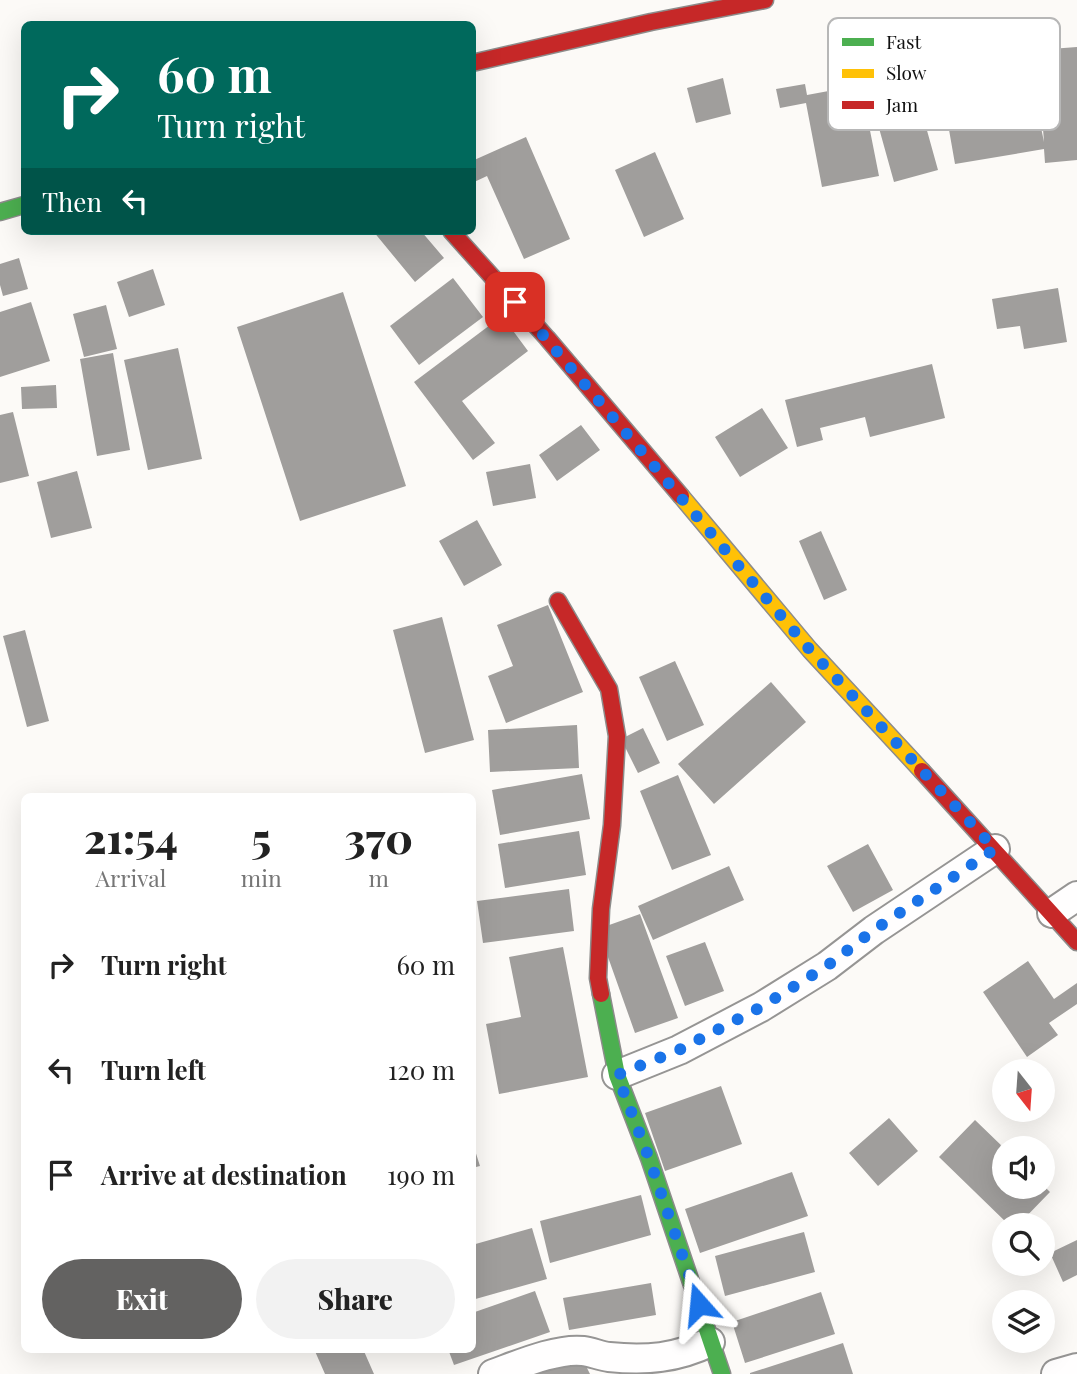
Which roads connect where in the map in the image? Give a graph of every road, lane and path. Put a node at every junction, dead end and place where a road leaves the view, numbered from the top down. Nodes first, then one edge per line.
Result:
1 (765, 0) edge
2 (644, 11) edge
3 (476, 62) edge
4 (21, 206) edge
5 (0, 212) edge
6 (455, 235) edge
7 (558, 601) dead end
8 (995, 849) junction
9 (1077, 896) edge
10 (1052, 913) junction
11 (1077, 942) edge
12 (617, 1075) junction
13 (710, 1342) junction
14 (1077, 1368) edge
15 (493, 1374) edge
16 (722, 1374) edge
17 (1056, 1374) edge

1 - 2 street
2 - 3 street
4 - 5 street
6 - 8 street
7 - 12 street
8 - 10 street
8 - 12 street
9 - 10 street
10 - 11 street
12 - 13 street
13 - 15 street
13 - 16 street
14 - 17 street

